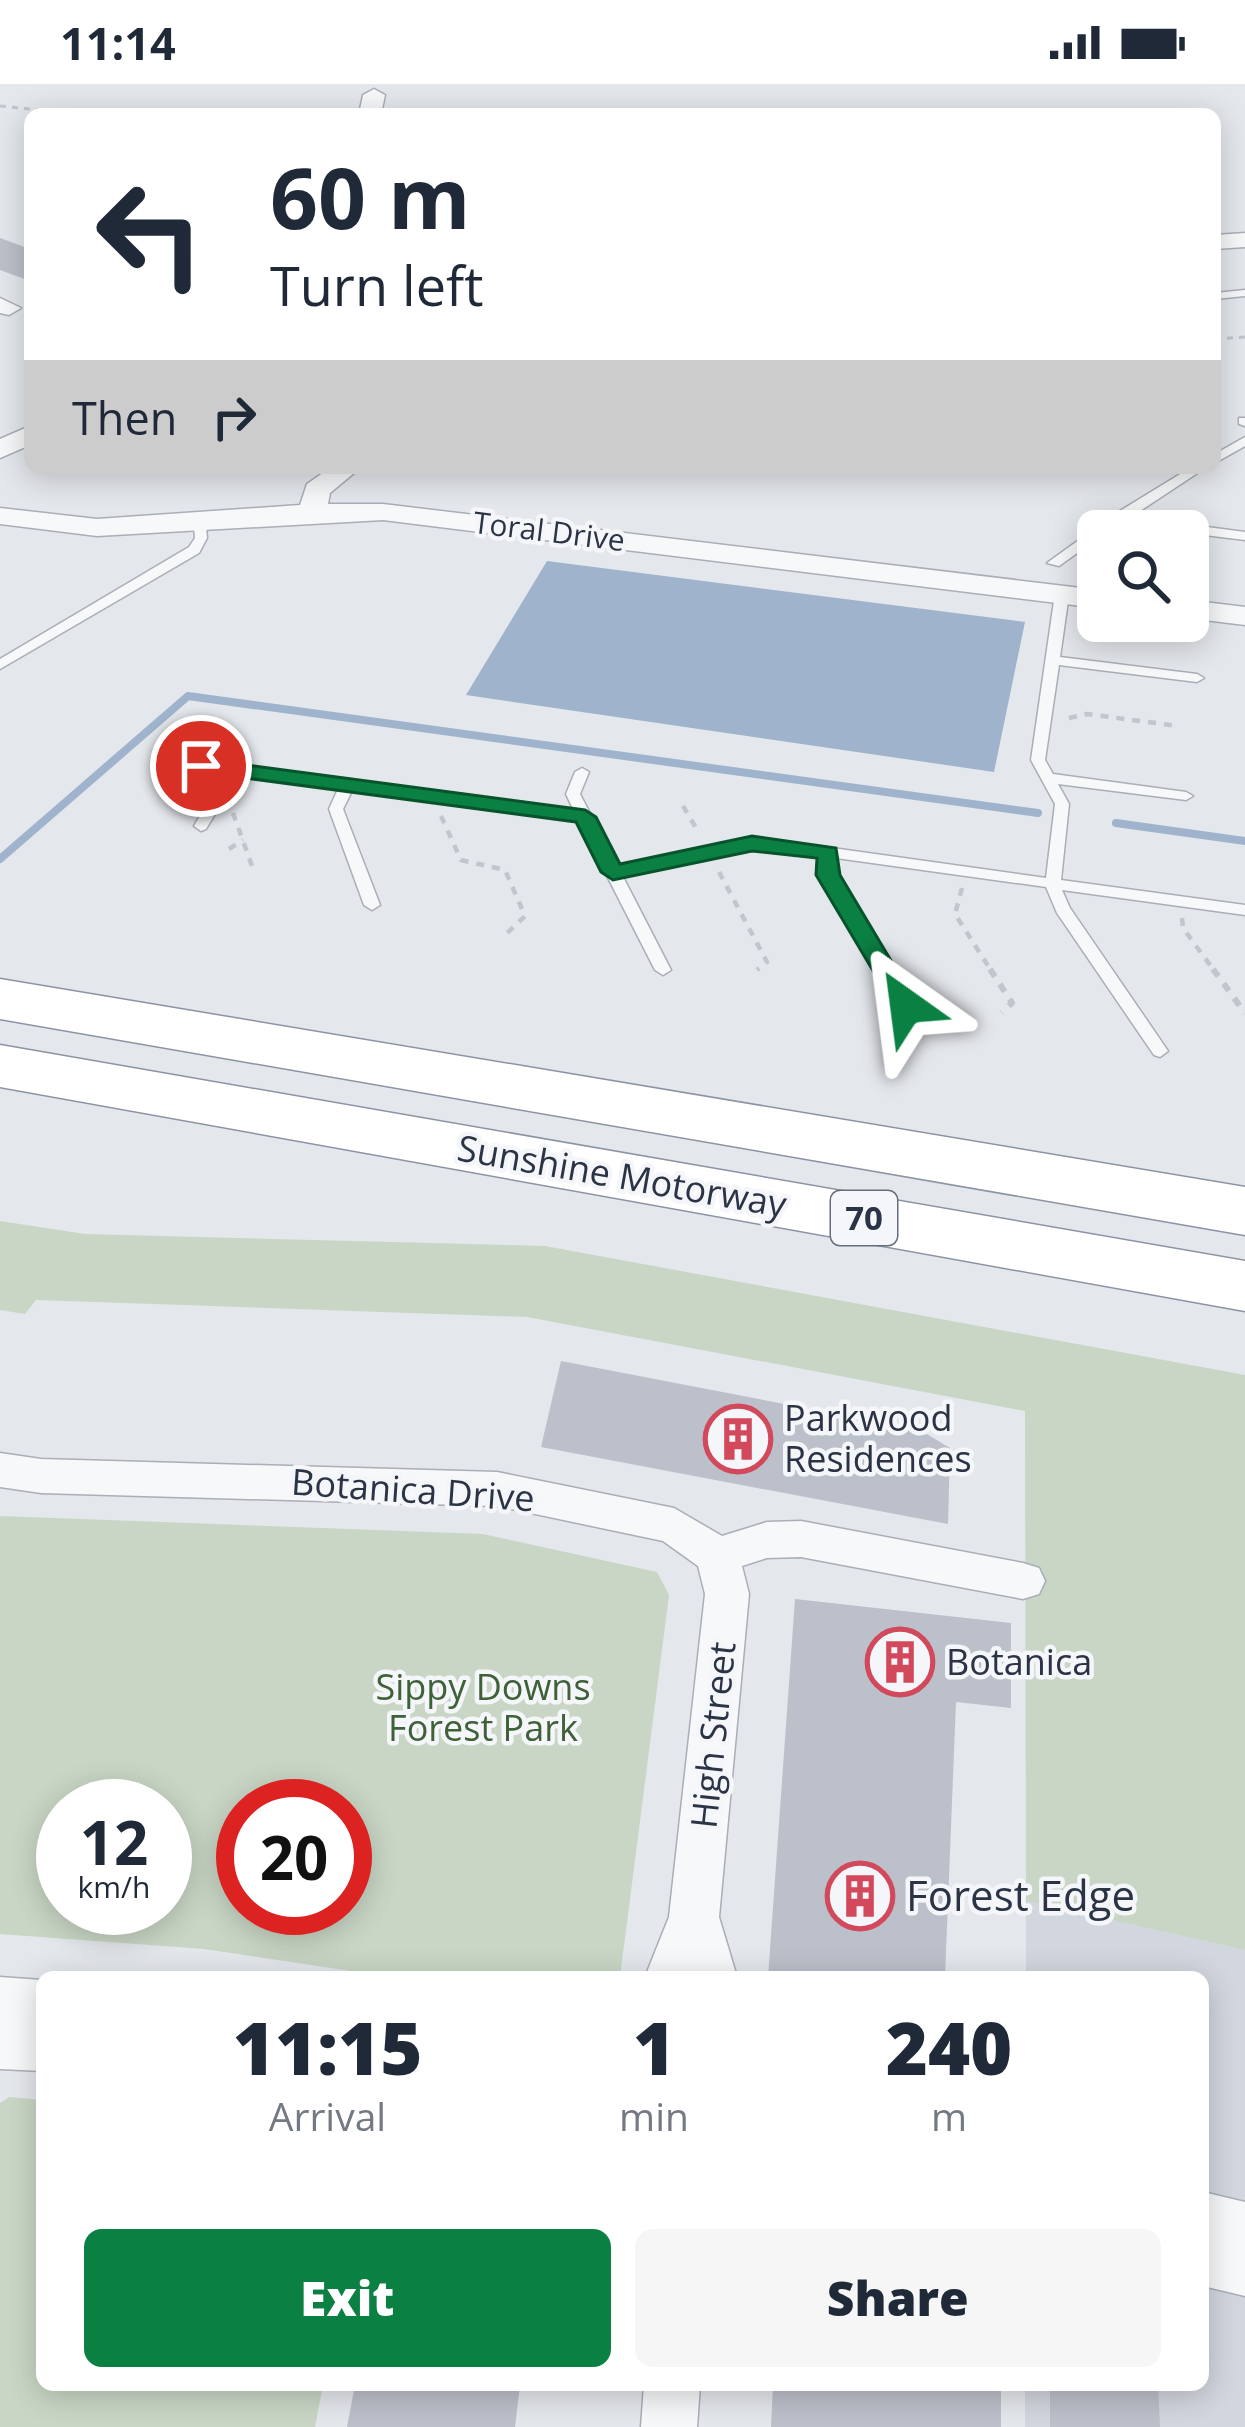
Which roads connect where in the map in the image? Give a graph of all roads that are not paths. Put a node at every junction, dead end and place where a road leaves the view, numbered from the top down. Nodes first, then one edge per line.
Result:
1 (339, 474) edge
2 (1188, 474) edge
3 (1131, 510) edge
4 (313, 512) junction
5 (0, 516) edge
6 (200, 526) junction
7 (1209, 532) edge
8 (1245, 536) edge
9 (1077, 547) edge
10 (1054, 563) dead end
11 (1062, 594) junction
12 (1077, 596) edge
13 (1209, 612) edge
14 (1245, 616) edge
15 (1052, 660) junction
16 (0, 665) edge
17 (1197, 679) dead end
18 (168, 762) dead end
19 (234, 770) junction
20 (582, 772) dead end
21 (1047, 778) junction
22 (347, 785) junction
23 (1186, 796) dead end
24 (585, 817) junction
25 (201, 826) dead end
26 (828, 853) junction
27 (613, 872) junction
28 (1053, 885) junction
29 (372, 905) dead end
30 (1245, 910) edge
31 (663, 970) dead end
32 (0, 986) edge
33 (0, 999) edge
34 (906, 1006) dead end
35 (286, 1046) junction
36 (1160, 1051) dead end
37 (0, 1066) edge
38 (0, 1089) edge
39 (482, 1151) junction
40 (1245, 1211) edge
41 (1245, 1286) edge
42 (0, 1470) edge
43 (717, 1556) junction
44 (1024, 1581) dead end
45 (694, 1917) junction
46 (672, 1971) edge
47 (710, 1971) edge
48 (0, 2001) edge
49 (36, 2004) edge
50 (0, 2044) edge
51 (36, 2046) edge
52 (1209, 2220) edge
53 (1245, 2229) edge
54 (1209, 2260) edge
55 (1245, 2269) edge
56 (671, 2391) edge
57 (668, 2427) edge

1 - 4 street
2 - 3 lane
4 - 6 street, Toral Drive
4 - 11 street, Toral Drive
5 - 6 street, Toral Drive
6 - 16 lane
7 - 8 lane
9 - 10 lane
11 - 12 street, Toral Drive
11 - 15 lane
13 - 14 street
15 - 17 lane
15 - 21 lane
18 - 19 lane
19 - 22 lane
19 - 25 lane
20 - 24 lane
21 - 23 lane
21 - 28 lane
22 - 24 lane
22 - 29 lane
24 - 27 lane
26 - 27 lane
26 - 28 lane
26 - 34 lane
27 - 31 lane
28 - 30 lane
28 - 36 lane
32 - 35 highway
33 - 35 highway, Sunshine Motorway / 70
35 - 40 highway, Sunshine Motorway / 70
37 - 39 highway, Sunshine Motorway / 70
38 - 39 highway
39 - 41 highway, Sunshine Motorway / 70
42 - 43 street, Botanica Drive
43 - 44 street
43 - 45 street, High Street
45 - 46 street, High Street
45 - 47 street, High Street
48 - 49 street
50 - 51 street
52 - 53 street
54 - 55 street
56 - 57 street

